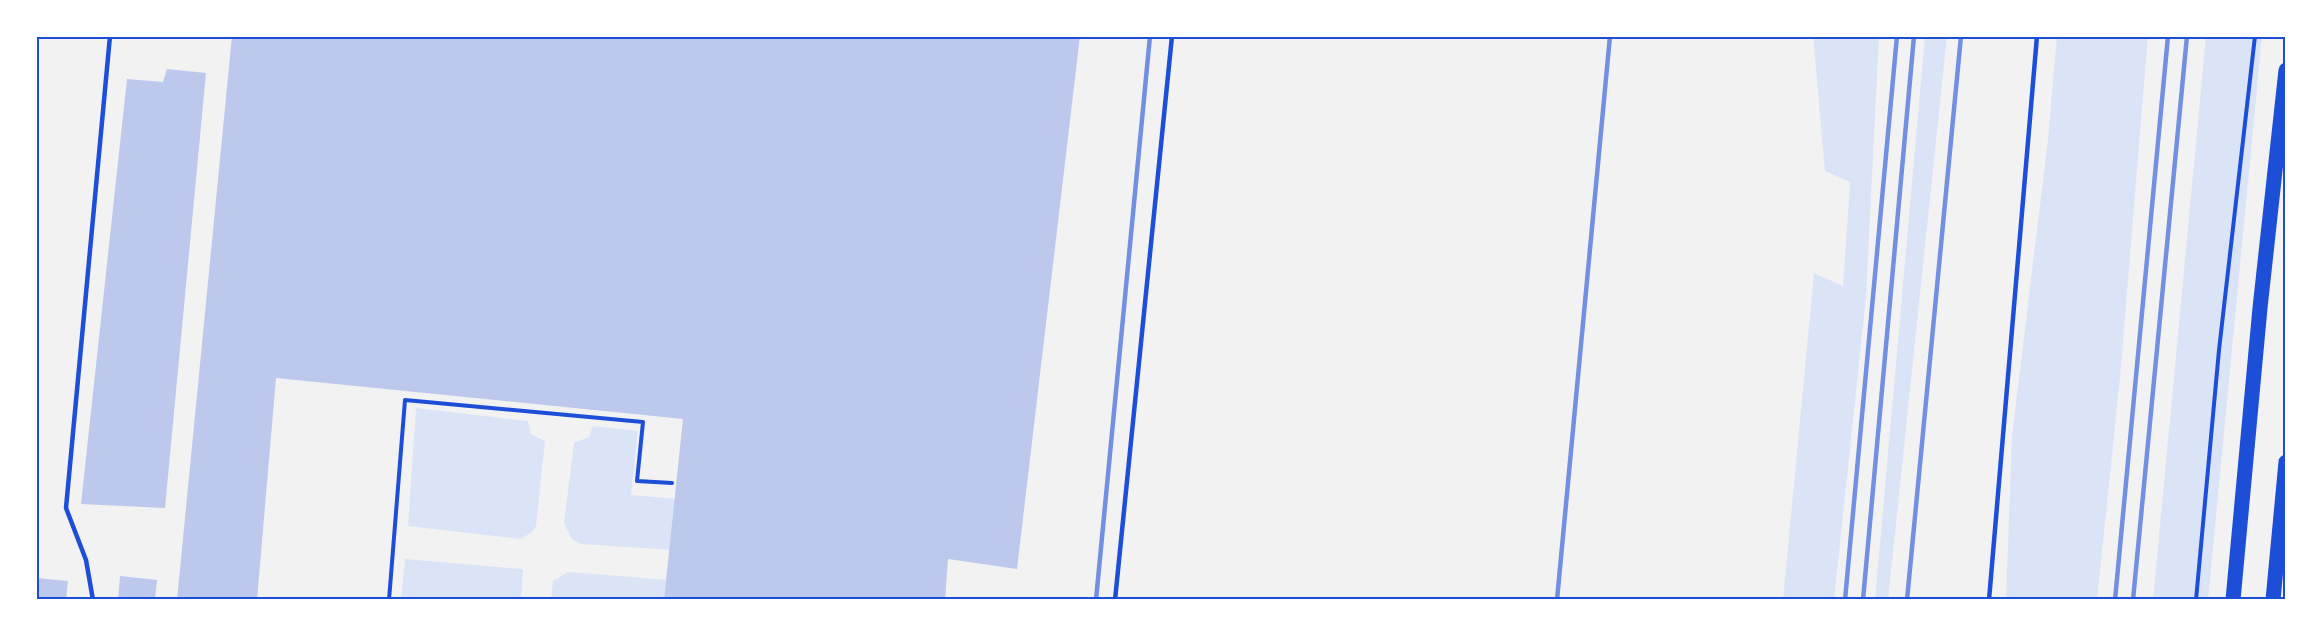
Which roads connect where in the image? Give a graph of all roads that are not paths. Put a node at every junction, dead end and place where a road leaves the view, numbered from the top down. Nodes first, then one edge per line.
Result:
1 (110, 36) edge
2 (1172, 36) edge
3 (2037, 36) edge
4 (2286, 70) edge
5 (2286, 462) edge
6 (93, 600) edge
7 (1115, 600) edge
8 (1989, 600) edge
9 (2233, 600) edge
10 (2273, 600) edge

1 - 6 lane
2 - 7 lane
3 - 8 lane
4 - 9 main road
5 - 10 main road

